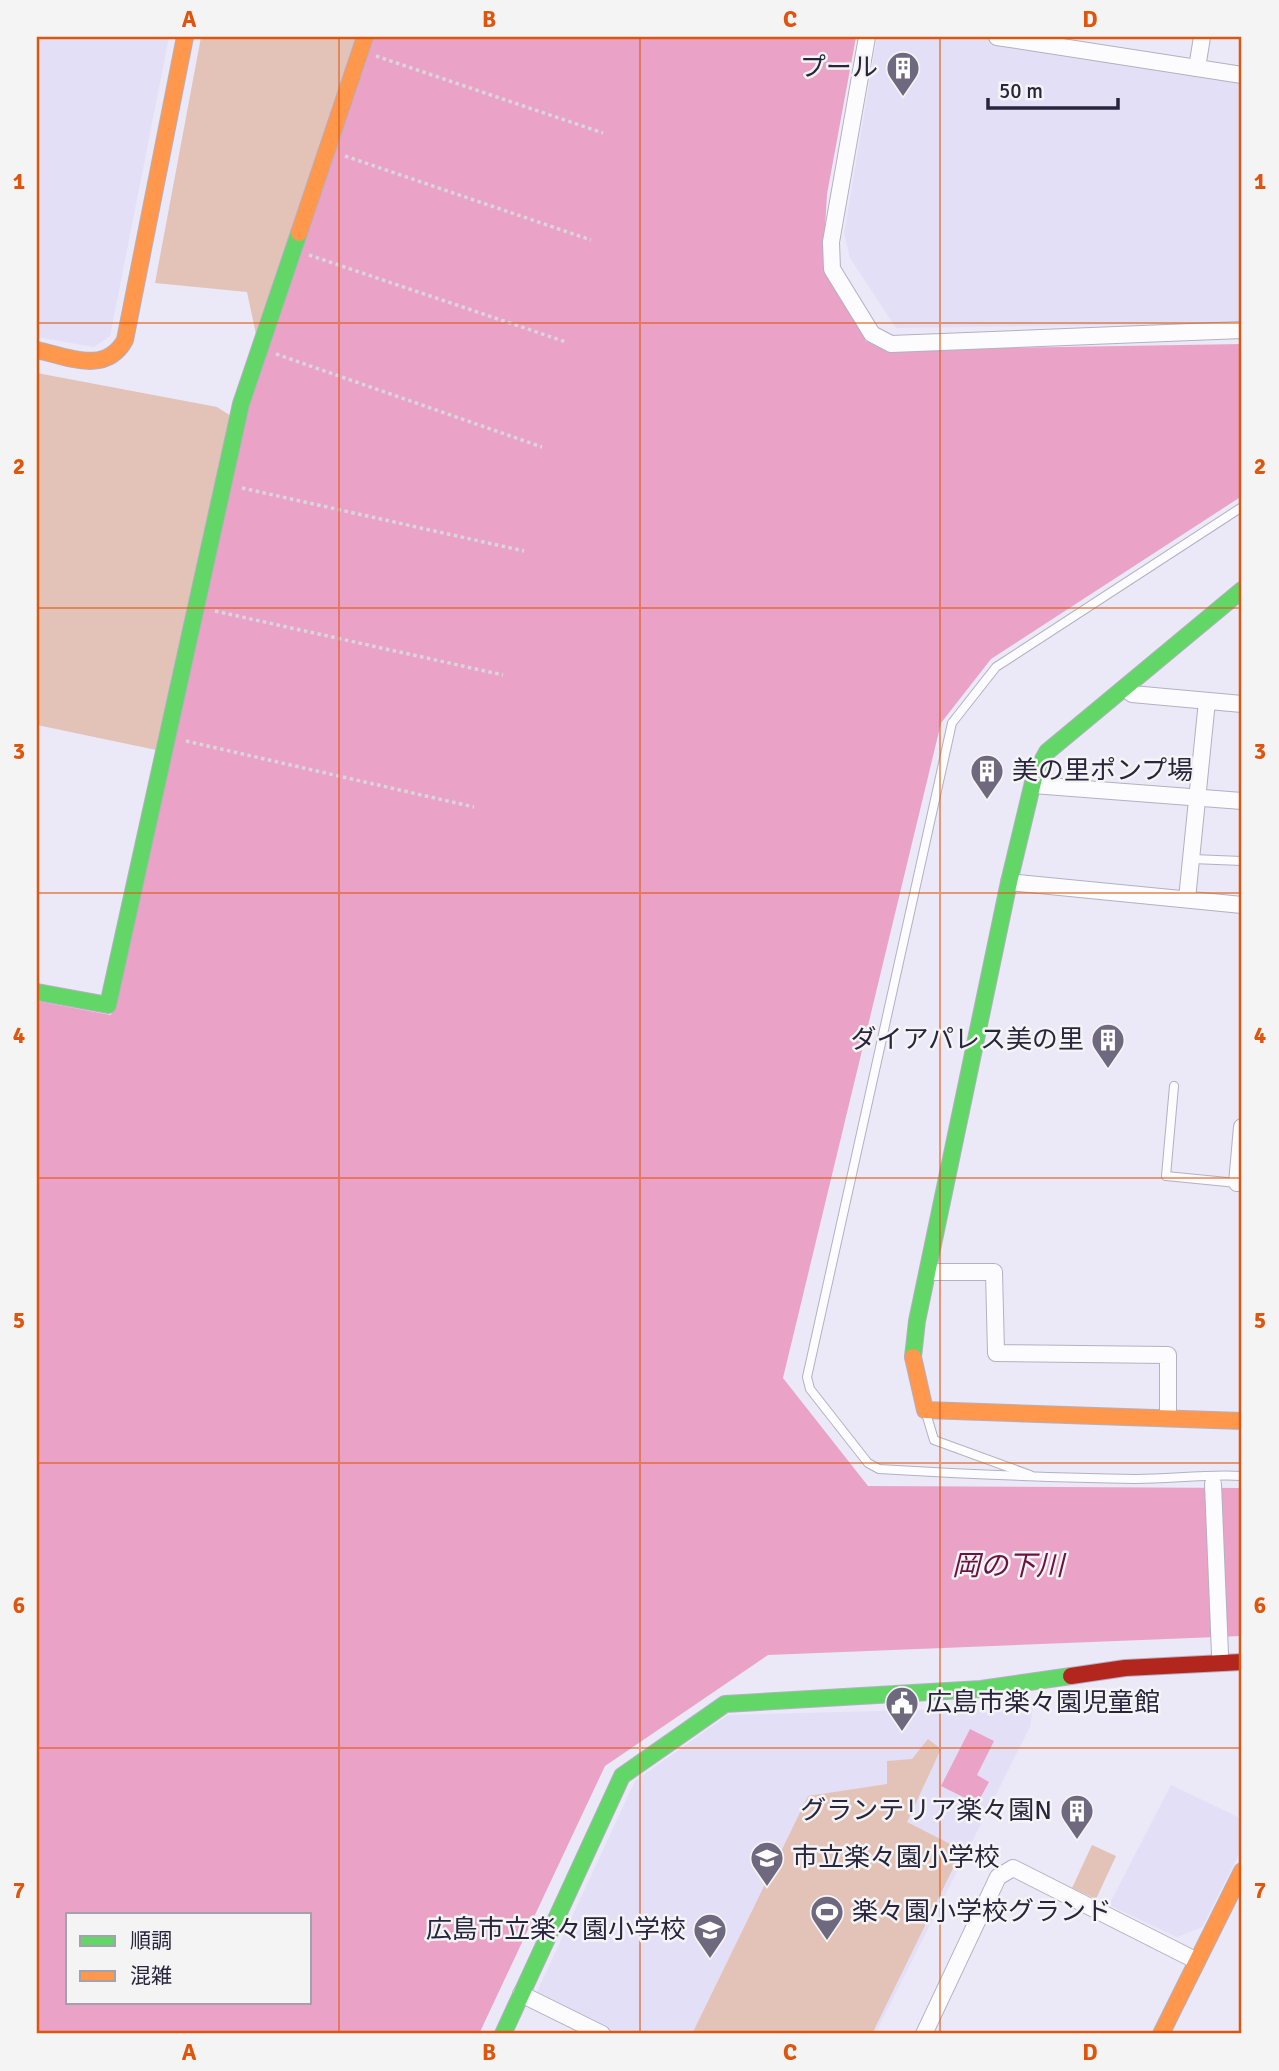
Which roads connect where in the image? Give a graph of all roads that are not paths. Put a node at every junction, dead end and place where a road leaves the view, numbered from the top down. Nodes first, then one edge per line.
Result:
1 (185, 37) edge
2 (867, 37) edge
3 (997, 37) edge
4 (1202, 37) edge
5 (365, 44) edge
6 (1198, 68) junction
7 (1242, 75) edge
8 (1242, 330) edge
9 (37, 350) edge
10 (1242, 507) edge
11 (1240, 595) edge
12 (1125, 688) junction
13 (1207, 701) junction
14 (1242, 704) edge
15 (1033, 785) junction
16 (1198, 798) junction
17 (1242, 801) edge
18 (1192, 859) junction
19 (1242, 861) edge
20 (1009, 882) junction
21 (1187, 899) junction
22 (1242, 905) edge
23 (37, 992) edge
24 (1174, 1086) dead end
25 (1242, 1127) edge
26 (1239, 1183) edge
27 (928, 1272) junction
28 (925, 1410) junction
29 (1168, 1418) junction
30 (1242, 1421) edge
31 (1242, 1476) edge
32 (1039, 1478) junction
33 (1213, 1484) dead end
34 (1220, 1654) dead end
35 (1242, 1662) edge
36 (1242, 1871) edge
37 (1197, 1961) junction
38 (521, 1994) junction
39 (503, 2034) edge
40 (602, 2034) edge
41 (924, 2034) edge
42 (1161, 2034) edge

1 - 9 street
2 - 8 street
3 - 6 street
4 - 6 street
5 - 23 street
6 - 7 street
10 - 32 lane
11 - 12 street
12 - 13 street
12 - 15 street
13 - 14 street
13 - 16 street
15 - 16 street
15 - 20 street
16 - 17 street
16 - 18 street
18 - 19 lane
18 - 21 street
20 - 21 street
20 - 27 street
21 - 22 street
24 - 26 lane
25 - 26 street
27 - 28 street
27 - 29 street
28 - 29 street
28 - 32 lane
29 - 30 street
31 - 32 lane
33 - 34 street
35 - 38 street
36 - 37 street
37 - 41 street
37 - 42 street
38 - 39 street
38 - 40 street

